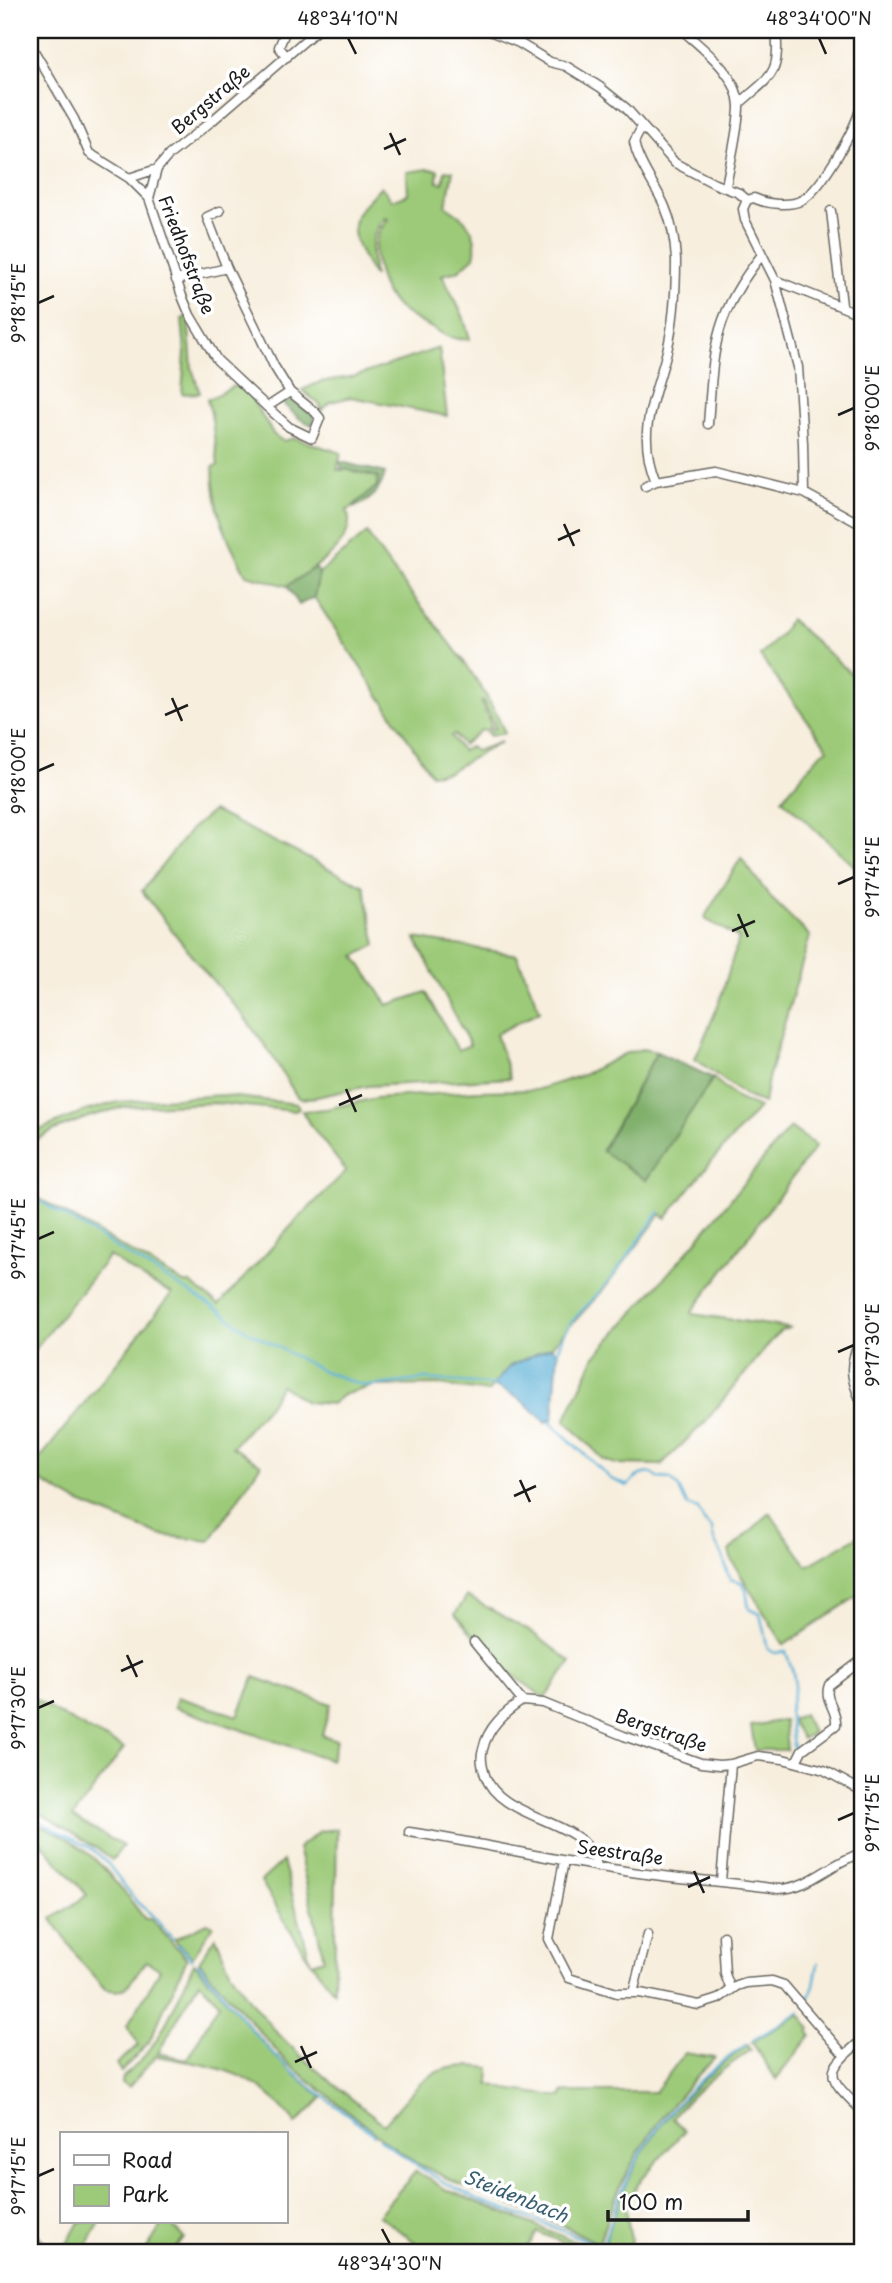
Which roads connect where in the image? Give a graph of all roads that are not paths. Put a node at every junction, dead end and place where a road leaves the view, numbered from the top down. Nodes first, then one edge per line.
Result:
1 (286, 30) edge
2 (317, 30) edge
3 (487, 30) edge
4 (682, 30) edge
5 (776, 30) edge
6 (30, 44) edge
7 (287, 57) junction
8 (862, 103) edge
9 (739, 104) junction
10 (642, 127) junction
11 (157, 169) junction
12 (129, 178) junction
13 (726, 186) junction
14 (149, 198) junction
15 (747, 200) junction
16 (220, 211) dead end
17 (831, 211) dead end
18 (761, 256) junction
19 (227, 268) junction
20 (176, 279) junction
21 (775, 280) junction
22 (842, 305) junction
23 (862, 314) edge
24 (290, 392) junction
25 (267, 407) junction
26 (708, 424) dead end
27 (656, 481) junction
28 (645, 486) dead end
29 (804, 493) junction
30 (862, 525) edge
31 (862, 1338) edge
32 (862, 1401) edge
33 (474, 1642) dead end
34 (862, 1660) edge
35 (522, 1701) junction
36 (796, 1762) junction
37 (731, 1764) junction
38 (862, 1791) edge
39 (409, 1832) dead end
40 (585, 1845) junction
41 (862, 1853) edge
42 (564, 1861) junction
43 (579, 1864) junction
44 (597, 1867) junction
45 (721, 1881) junction
46 (648, 1934) dead end
47 (723, 1936) dead end
48 (731, 1990) junction
49 (633, 1993) junction
50 (862, 2040) edge
51 (844, 2055) junction
52 (862, 2111) edge

1 - 7 street
2 - 7 street, Bergstraße
3 - 10 street
4 - 9 street
5 - 9 street
6 - 12 street, Friedhofstraße
7 - 11 street, Bergstraße
8 - 15 street
9 - 13 street
10 - 13 street
10 - 27 street
11 - 12 street, Bergstraße
11 - 14 street
12 - 14 street, Friedhofstraße
13 - 15 street
14 - 20 street, Friedhofstraße
15 - 18 street
16 - 19 street, Friedhofstraße
17 - 22 street
18 - 21 street
18 - 26 street
19 - 20 street
19 - 24 street, Friedhofstraße
20 - 25 street, Friedhofstraße
21 - 22 street
21 - 29 street
22 - 23 street
24 - 25 street
24 - 25 street, Friedhofstraße
27 - 28 street
27 - 29 street
29 - 30 street
31 - 32 street
33 - 35 street
34 - 36 street
35 - 37 street, Bergstraße
35 - 40 street
36 - 37 street, Bergstraße
36 - 38 street, Bergstraße
37 - 45 street
39 - 42 street, Seestraße
40 - 43 street
40 - 44 street
41 - 45 street, Seestraße
42 - 43 street, Seestraße
42 - 49 street
43 - 44 street, Seestraße
44 - 45 street, Seestraße
46 - 49 street
47 - 48 street
48 - 49 street
48 - 51 street
50 - 51 street
51 - 52 street

